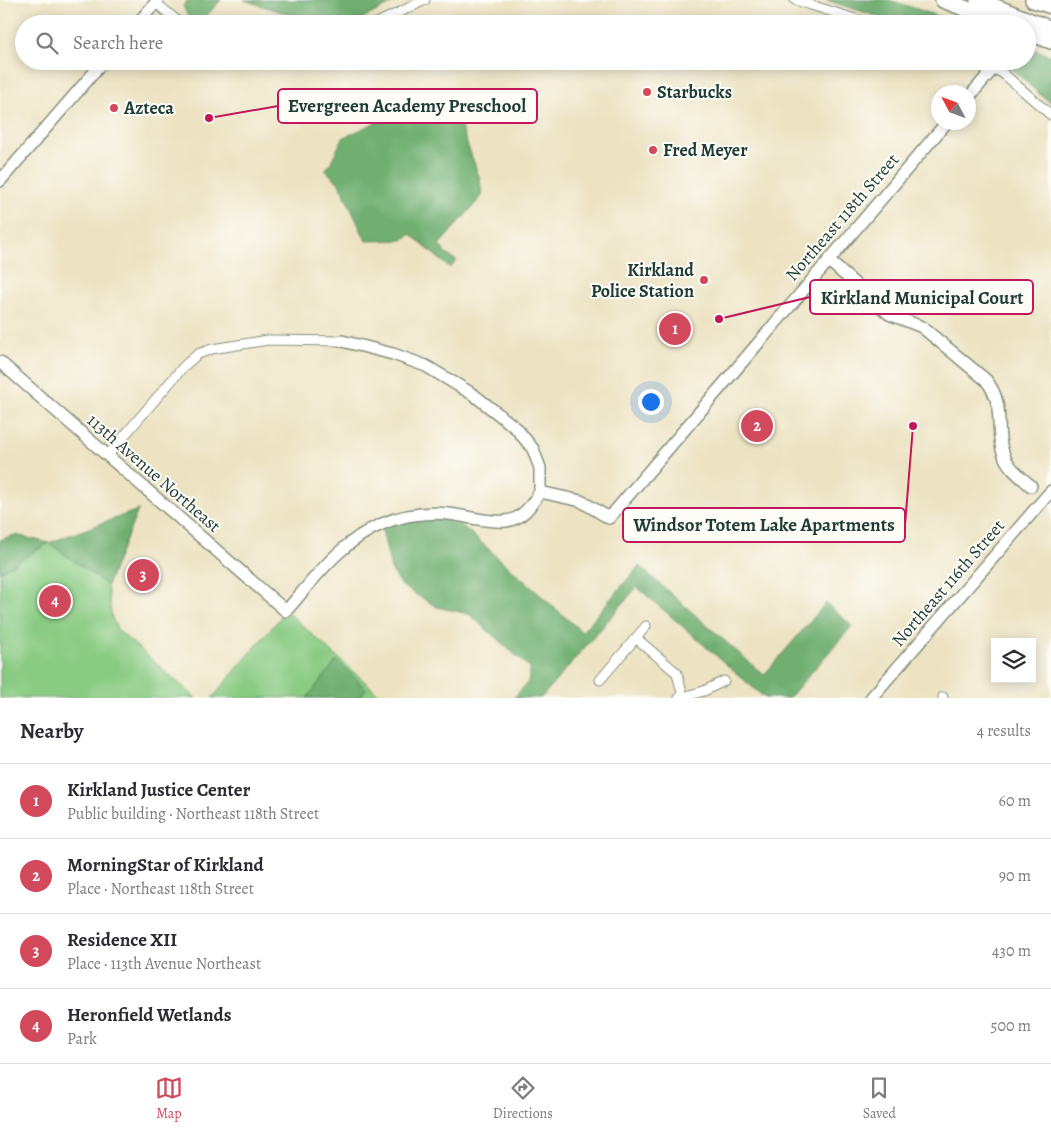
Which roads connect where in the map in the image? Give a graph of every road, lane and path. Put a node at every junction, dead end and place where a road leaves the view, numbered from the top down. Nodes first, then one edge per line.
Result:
1 (425, 0) edge
2 (795, 0) edge
3 (943, 0) edge
4 (978, 0) edge
5 (155, 1) edge
6 (144, 15) edge
7 (171, 15) edge
8 (394, 15) edge
9 (842, 15) edge
10 (982, 15) edge
11 (1008, 15) edge
12 (96, 70) edge
13 (992, 70) edge
14 (997, 70) edge
15 (976, 89) edge
16 (1051, 115) edge
17 (940, 130) edge
18 (0, 180) edge
19 (829, 261) junction
20 (342, 341) joint
21 (0, 362) edge
22 (107, 456) junction
23 (1031, 486) joint
24 (540, 492) junction
25 (1048, 495) edge
26 (646, 626) dead end
27 (636, 638) junction
28 (600, 680) dead end
29 (724, 680) dead end
30 (681, 697) edge
31 (872, 698) edge

1 - 8 street
2 - 9 street
3 - 10 highway
4 - 11 highway
5 - 6 street
5 - 7 street
12 - 18 street
13 - 15 street
14 - 16 street
17 - 19 street, Northeast 118th Street
19 - 23 street
19 - 24 street, Northeast 118th Street
20 - 22 street
20 - 24 street
21 - 22 street, 113th Avenue Northeast
22 - 24 street, 113th Avenue Northeast
23 - 25 street
25 - 31 street, Northeast 116th Street
26 - 27 street
27 - 28 street
27 - 30 street
29 - 30 street

